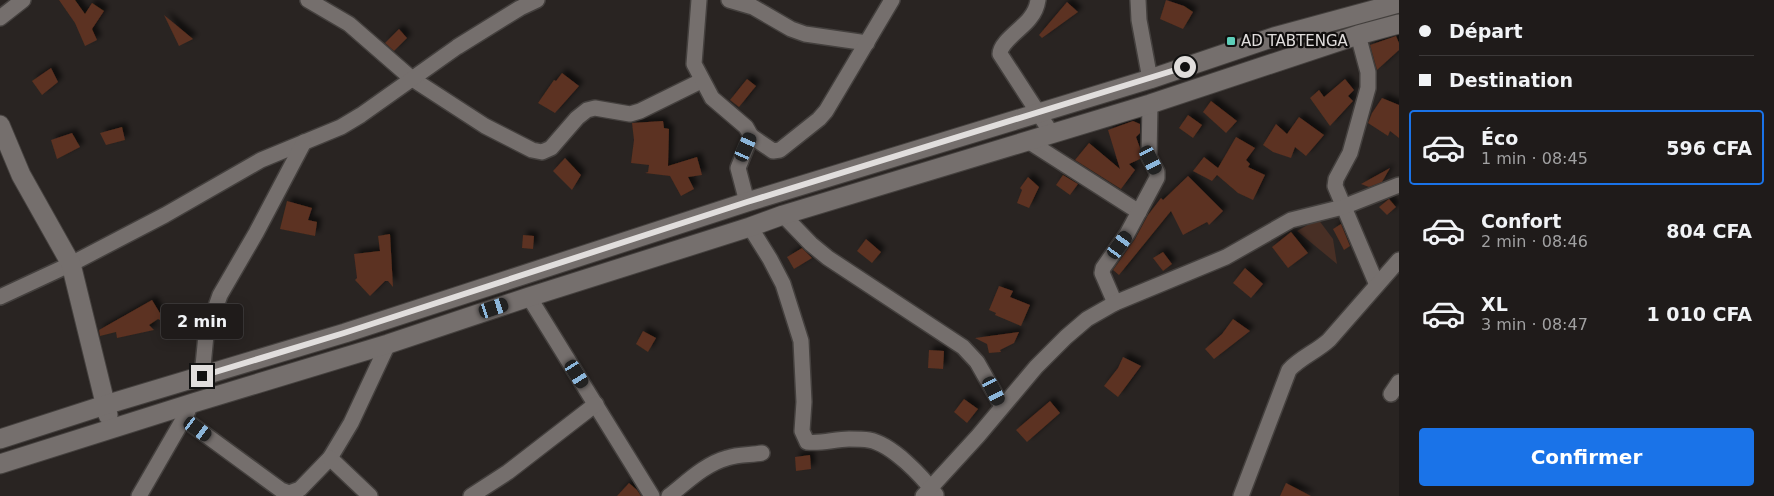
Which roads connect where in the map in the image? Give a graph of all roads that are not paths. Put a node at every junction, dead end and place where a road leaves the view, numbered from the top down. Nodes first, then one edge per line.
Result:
1 (24, 0) edge
2 (308, 0) edge
3 (537, 0) edge
4 (699, 0) edge
5 (729, 0) edge
6 (892, 0) edge
7 (1038, 0) edge
8 (1138, 0) edge
9 (519, 4) edge
10 (1384, 4) edge
11 (0, 18) edge
12 (1399, 24) edge
13 (1358, 35) junction
14 (867, 43) junction
15 (411, 78) junction
16 (1150, 79) junction
17 (701, 80) junction
18 (1150, 104) junction
19 (1038, 113) junction
20 (0, 125) edge
21 (1052, 134) junction
22 (751, 136) junction
23 (1028, 141) junction
24 (304, 142) junction
25 (1399, 185) edge
26 (747, 202) junction
27 (1344, 207) junction
28 (1139, 212) junction
29 (783, 215) junction
30 (750, 227) junction
31 (1399, 260) edge
32 (71, 264) junction
33 (1377, 285) junction
34 (0, 297) edge
35 (529, 297) junction
36 (1115, 303) junction
37 (388, 344) junction
38 (202, 376) junction
39 (596, 404) junction
40 (105, 405) junction
41 (1002, 406) junction
42 (188, 411) junction
43 (112, 429) junction
44 (0, 439) edge
45 (762, 453) dead end
46 (330, 458) junction
47 (0, 464) edge
48 (930, 493) edge
49 (139, 496) edge
50 (370, 496) edge
51 (471, 496) edge
52 (652, 496) edge
53 (669, 496) edge
54 (1241, 496) edge

1 - 11 street
2 - 15 street
3 - 9 street
4 - 17 street
5 - 14 street
6 - 14 street
7 - 19 street
8 - 16 street
9 - 15 street
10 - 16 street
12 - 13 street
13 - 18 street
13 - 27 street
14 - 22 street
15 - 17 street
15 - 24 street
16 - 19 street
17 - 22 street
18 - 21 street
18 - 28 street
19 - 21 street
19 - 26 street
20 - 32 street
21 - 23 street
22 - 26 street
23 - 28 street
23 - 29 street
24 - 32 street
24 - 38 street
25 - 27 street
26 - 38 street
27 - 33 street
27 - 36 street
28 - 36 street
29 - 30 street
29 - 41 street
30 - 35 street
30 - 48 street
31 - 33 street
32 - 34 street
32 - 40 street
33 - 54 street
35 - 37 street
35 - 39 street
36 - 41 street
37 - 42 street
37 - 46 street
38 - 40 street
39 - 51 street
39 - 52 street
40 - 43 street
40 - 44 street
41 - 48 street
42 - 43 street
42 - 46 street
42 - 49 street
43 - 47 street
45 - 53 street
46 - 50 street

